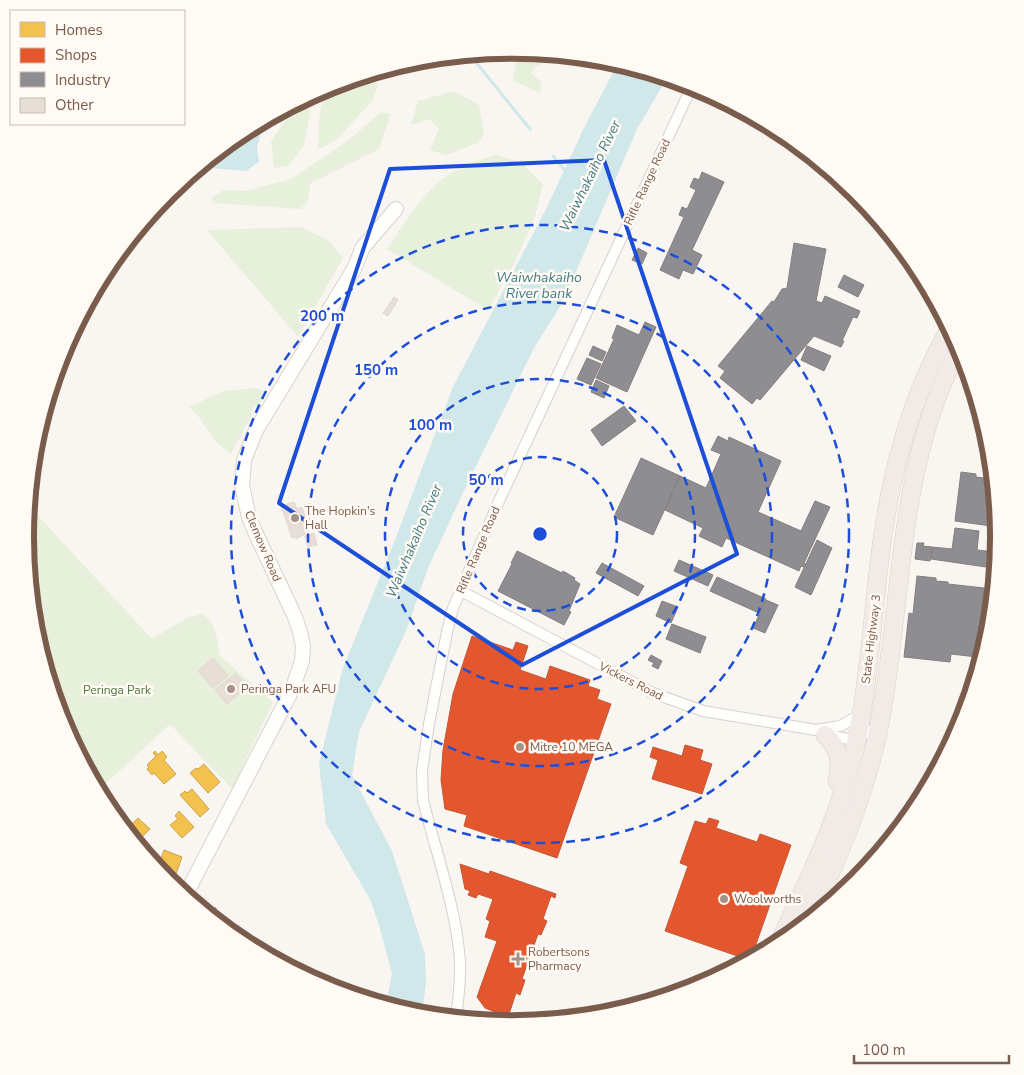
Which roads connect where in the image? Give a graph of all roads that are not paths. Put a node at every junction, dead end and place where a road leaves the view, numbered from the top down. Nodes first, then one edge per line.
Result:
1 (688, 94) edge
2 (396, 209) dead end
3 (946, 336) edge
4 (955, 357) edge
5 (461, 591) junction
6 (862, 714) junction
7 (879, 726) junction
8 (821, 732) junction
9 (858, 736) junction
10 (821, 850) junction
11 (189, 889) edge
12 (815, 907) edge
13 (785, 930) edge
14 (457, 1013) edge

1 - 5 street, Rifle Range Road
2 - 11 street, Clemow Road
3 - 6 highway, State Highway 3
4 - 7 highway, State Highway 3
5 - 8 street, Vickers Road
5 - 14 street, Rifle Range Road
6 - 8 street, Vickers Road
6 - 9 highway, State Highway 3
7 - 9 street, Vickers Road
7 - 12 highway, State Highway 3
8 - 9 street, Vickers Road
8 - 10 highway
9 - 10 highway, State Highway 3
10 - 13 highway, State Highway 3

